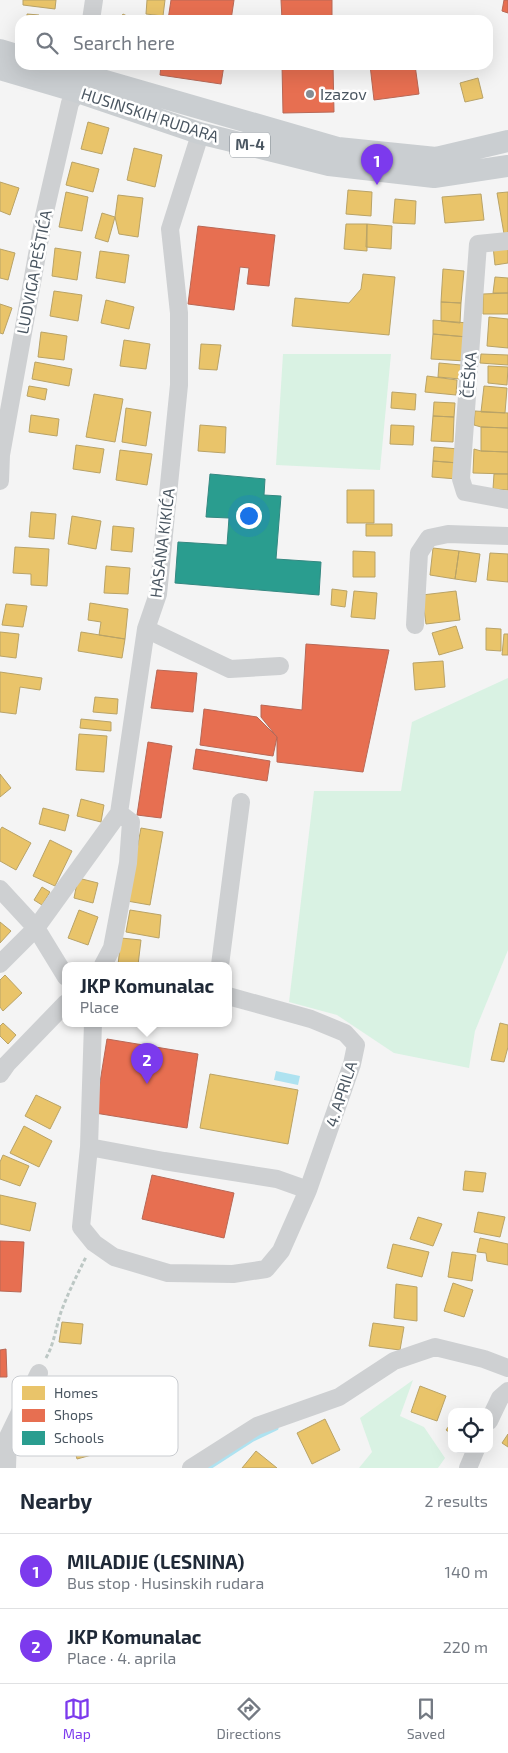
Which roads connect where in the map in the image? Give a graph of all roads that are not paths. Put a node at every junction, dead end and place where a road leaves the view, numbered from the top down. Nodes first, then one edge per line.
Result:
1 (94, 0) edge
2 (92, 15) edge
3 (0, 50) edge
4 (15, 54) edge
5 (0, 70) edge
6 (63, 70) edge
7 (81, 77) edge
8 (198, 132) junction
9 (508, 141) edge
10 (508, 166) edge
11 (508, 240) edge
12 (0, 455) edge
13 (0, 482) edge
14 (508, 500) edge
15 (508, 536) edge
16 (415, 625) dead end
17 (146, 629) junction
18 (280, 666) dead end
19 (241, 802) dead end
20 (119, 813) junction
21 (0, 889) edge
22 (36, 928) junction
23 (105, 962) edge
24 (220, 962) edge
25 (0, 964) edge
26 (62, 970) edge
27 (232, 997) edge
28 (62, 1007) edge
29 (93, 1027) edge
30 (0, 1074) edge
31 (89, 1147) junction
32 (308, 1190) junction
33 (508, 1368) edge
34 (39, 1372) road end
35 (37, 1376) edge
36 (508, 1391) edge
37 (493, 1413) edge
38 (12, 1429) edge
39 (474, 1453) edge
40 (7, 1468) edge
41 (191, 1468) edge
42 (468, 1468) edge

1 - 2 street
3 - 4 main road
5 - 7 main road, HUSINSKIH RUDARA / M-4
6 - 7 main road, HUSINSKIH RUDARA / M-4
7 - 8 main road, HUSINSKIH RUDARA / M-4
7 - 9 main road, HUSINSKIH RUDARA / M-4
7 - 12 street, LUDVIGA PEŠTIĆA
8 - 10 main road, HUSINSKIH RUDARA / M-4
8 - 17 street, HASANA KIKIĆA
11 - 14 street, ČEŠKA
12 - 13 street, LUDVIGA PEŠTIĆA
15 - 16 street
17 - 18 street
17 - 20 street, HASANA KIKIĆA
19 - 24 street
20 - 22 street, HASANA KIKIĆA
20 - 23 street
21 - 22 street
22 - 25 street
22 - 26 street
27 - 32 street, 4. APRILA
28 - 30 street
29 - 31 street
31 - 32 street
31 - 32 street
33 - 41 street
34 - 35 street
36 - 37 street
38 - 40 street
39 - 42 street

